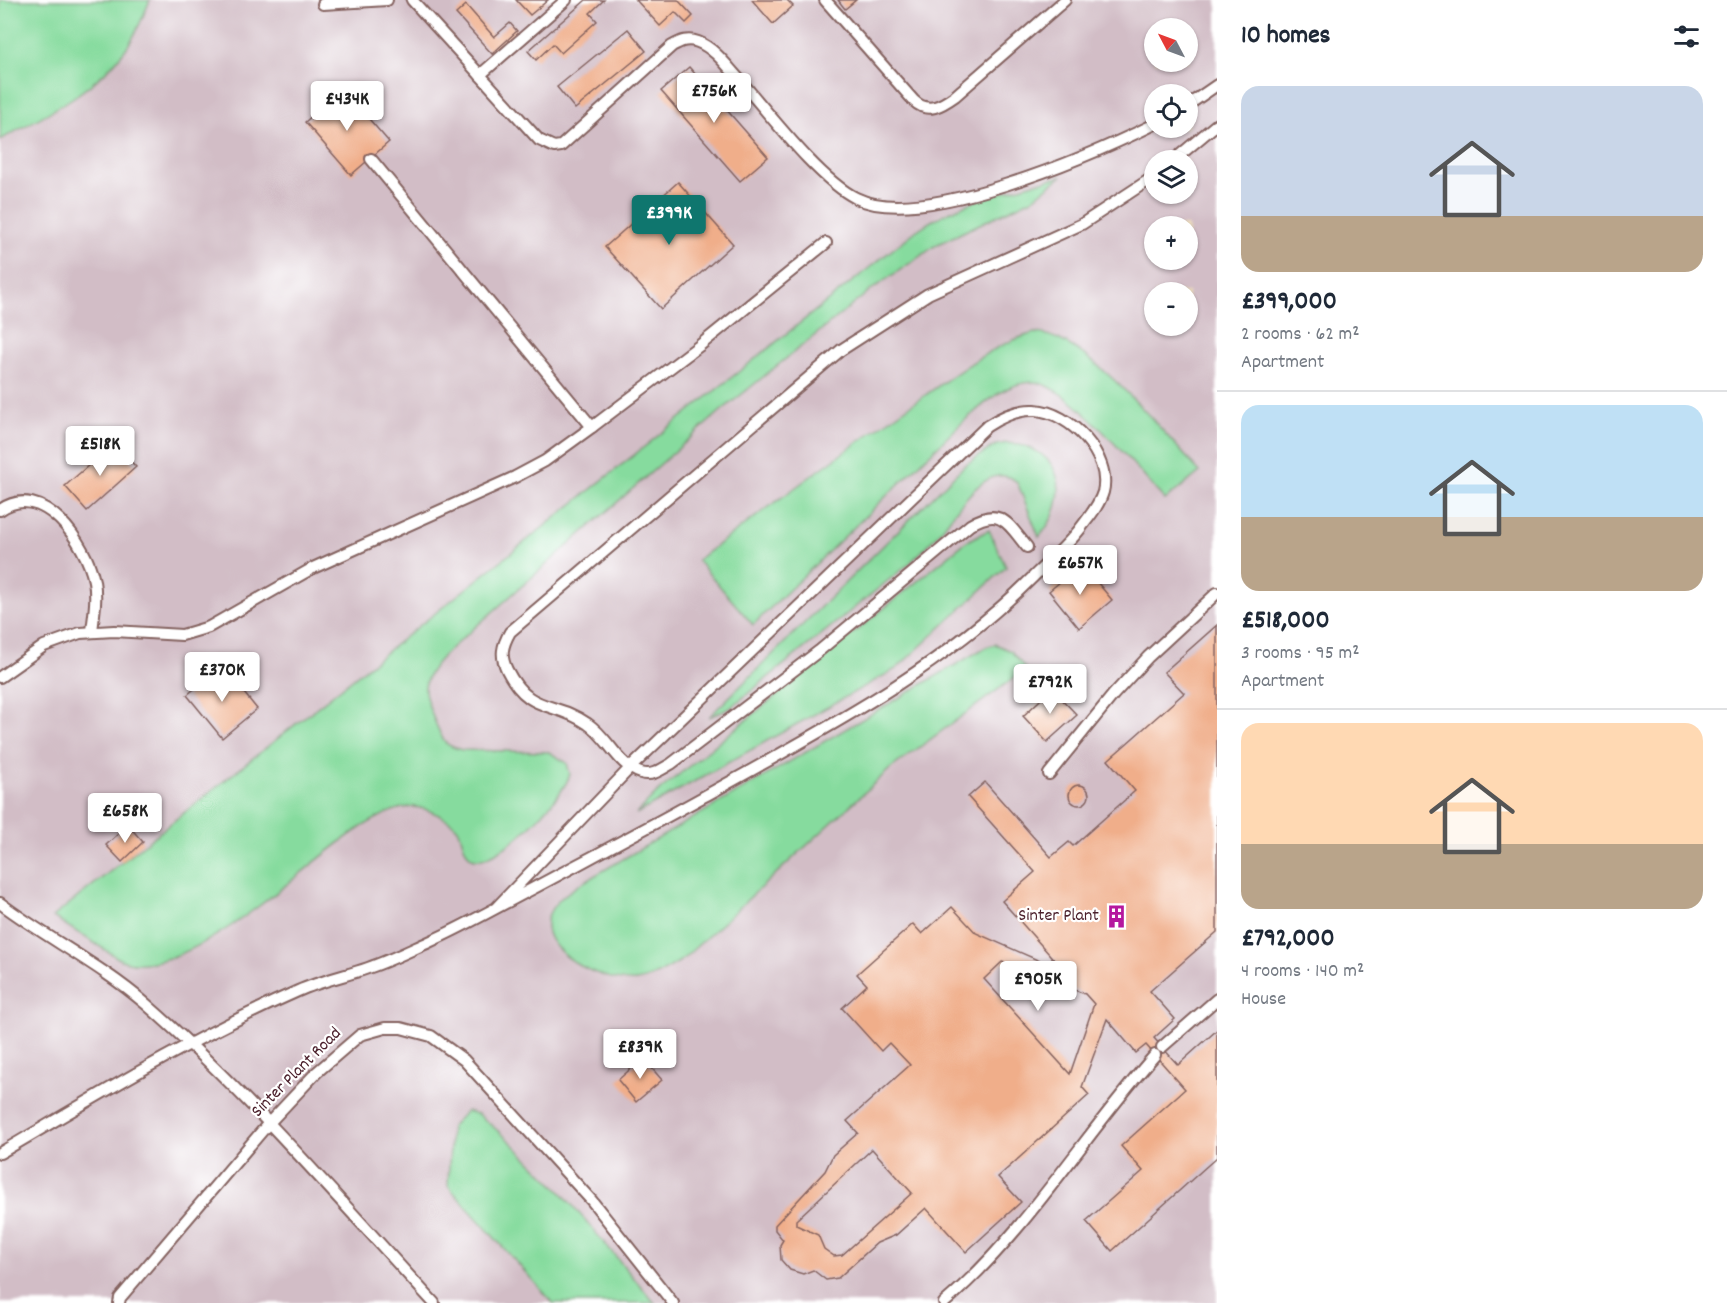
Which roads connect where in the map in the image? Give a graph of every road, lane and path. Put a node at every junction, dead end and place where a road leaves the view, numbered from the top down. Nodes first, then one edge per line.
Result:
1 (387, 0) edge
2 (412, 0) edge
3 (566, 0) edge
4 (825, 0) edge
5 (1065, 0) edge
6 (323, 4) dead end
7 (480, 75) junction
8 (1217, 85) edge
9 (1198, 98) edge
10 (1217, 124) edge
11 (1144, 129) edge
12 (1186, 150) edge
13 (370, 159) dead end
14 (1144, 183) edge
15 (826, 243) dead end
16 (592, 427) junction
17 (0, 510) edge
18 (1027, 547) dead end
19 (1217, 592) edge
20 (92, 631) junction
21 (0, 677) edge
22 (630, 768) junction
23 (1049, 774) dead end
24 (0, 903) edge
25 (498, 907) junction
26 (6, 912) edge
27 (1217, 999) edge
28 (190, 1045) junction
29 (268, 1124) junction
30 (0, 1153) edge
31 (118, 1301) edge
32 (434, 1303) edge
33 (674, 1303) edge
34 (944, 1303) edge

1 - 6 lane
2 - 7 lane
3 - 7 lane
4 - 5 lane
7 - 11 lane
8 - 9 lane
10 - 12 lane
13 - 16 lane
14 - 22 lane
15 - 16 lane
16 - 20 lane
17 - 20 lane
18 - 22 lane
19 - 23 lane
20 - 21 lane
22 - 25 lane
22 - 25 lane
24 - 26 lane
25 - 28 lane
26 - 28 lane
27 - 34 lane
28 - 29 lane
28 - 30 lane
29 - 31 lane, Sinter Plant Road
29 - 32 lane
29 - 33 lane, Sinter Plant Road

